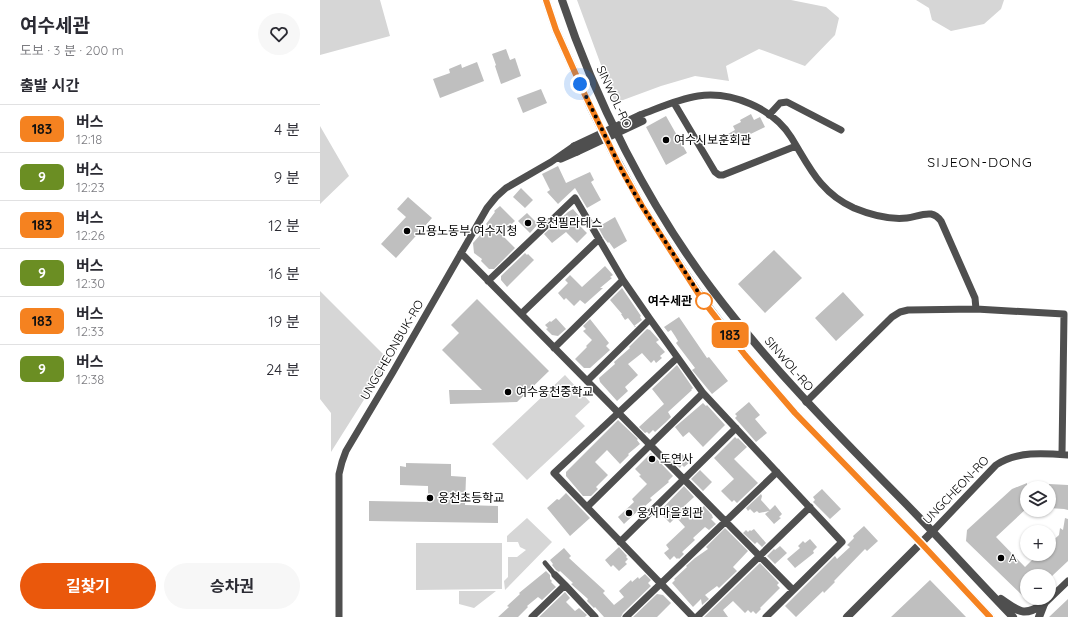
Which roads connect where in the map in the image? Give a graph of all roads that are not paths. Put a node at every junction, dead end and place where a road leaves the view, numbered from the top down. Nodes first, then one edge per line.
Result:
1 (546, 0) edge
2 (562, 0) edge
3 (674, 103) junction
4 (769, 115) junction
5 (841, 130) dead end
6 (796, 146) junction
7 (598, 239) junction
8 (461, 253) junction
9 (488, 280) junction
10 (624, 280) junction
11 (976, 309) junction
12 (521, 314) junction
13 (650, 320) junction
14 (554, 348) junction
15 (677, 358) junction
16 (587, 381) junction
17 (703, 393) junction
18 (806, 402) junction
19 (618, 413) junction
20 (736, 428) junction
21 (650, 445) junction
22 (1065, 455) edge
23 (777, 472) junction
24 (684, 480) junction
25 (587, 507) junction
26 (810, 507) junction
27 (725, 522) junction
28 (932, 532) junction
29 (620, 542) junction
30 (921, 543) junction
31 (759, 556) junction
32 (545, 564) dead end
33 (555, 575) joint
34 (1067, 582) edge
35 (661, 584) junction
36 (565, 585) junction
37 (793, 590) junction
38 (987, 590) junction
39 (1056, 593) edge
40 (1043, 605) edge
41 (1044, 605) edge
42 (339, 617) edge
43 (532, 617) edge
44 (595, 617) edge
45 (626, 617) edge
46 (693, 617) edge
47 (697, 617) edge
48 (766, 617) edge
49 (846, 617) edge
50 (990, 617) edge
51 (1013, 617) edge
52 (1039, 617) edge

1 - 30 street, SINWOL-RO
2 - 18 street, SINWOL-RO
3 - 4 street, UNGCHEONBUK-RO
3 - 6 street
3 - 8 street, UNGCHEONBUK-RO, bridge
4 - 5 street
4 - 6 street, UNGCHEONBUK-RO
6 - 11 street, UNGCHEONBUK-RO
7 - 9 street
7 - 10 street
7 - 12 street
8 - 9 street
8 - 42 street, UNGCHEONBUK-RO
9 - 12 street
10 - 13 street
10 - 14 street
11 - 18 street
11 - 22 street
12 - 14 street
13 - 15 street
13 - 16 street
14 - 16 street
15 - 17 street
15 - 19 street
16 - 19 street
17 - 20 street
17 - 21 street
18 - 28 street, SINWOL-RO
19 - 21 street
19 - 25 street
20 - 23 street
20 - 24 street
21 - 24 street
21 - 25 street
22 - 28 street, UNGCHEON-RO
23 - 26 street
23 - 27 street
24 - 27 street
24 - 29 street
25 - 29 street
26 - 31 street
26 - 37 street
27 - 31 street
27 - 35 street
28 - 30 street, UNGCHEON-RO
28 - 38 street, SINWOL-RO
29 - 35 street
30 - 49 street, UNGCHEON-RO
30 - 50 street, SINWOL-RO
31 - 37 street
31 - 47 street
32 - 33 street
33 - 36 street
34 - 39 street
35 - 45 street
35 - 46 street
36 - 43 street
36 - 44 street
37 - 48 street
38 - 40 street
38 - 51 street, SINWOL-RO
41 - 52 street

